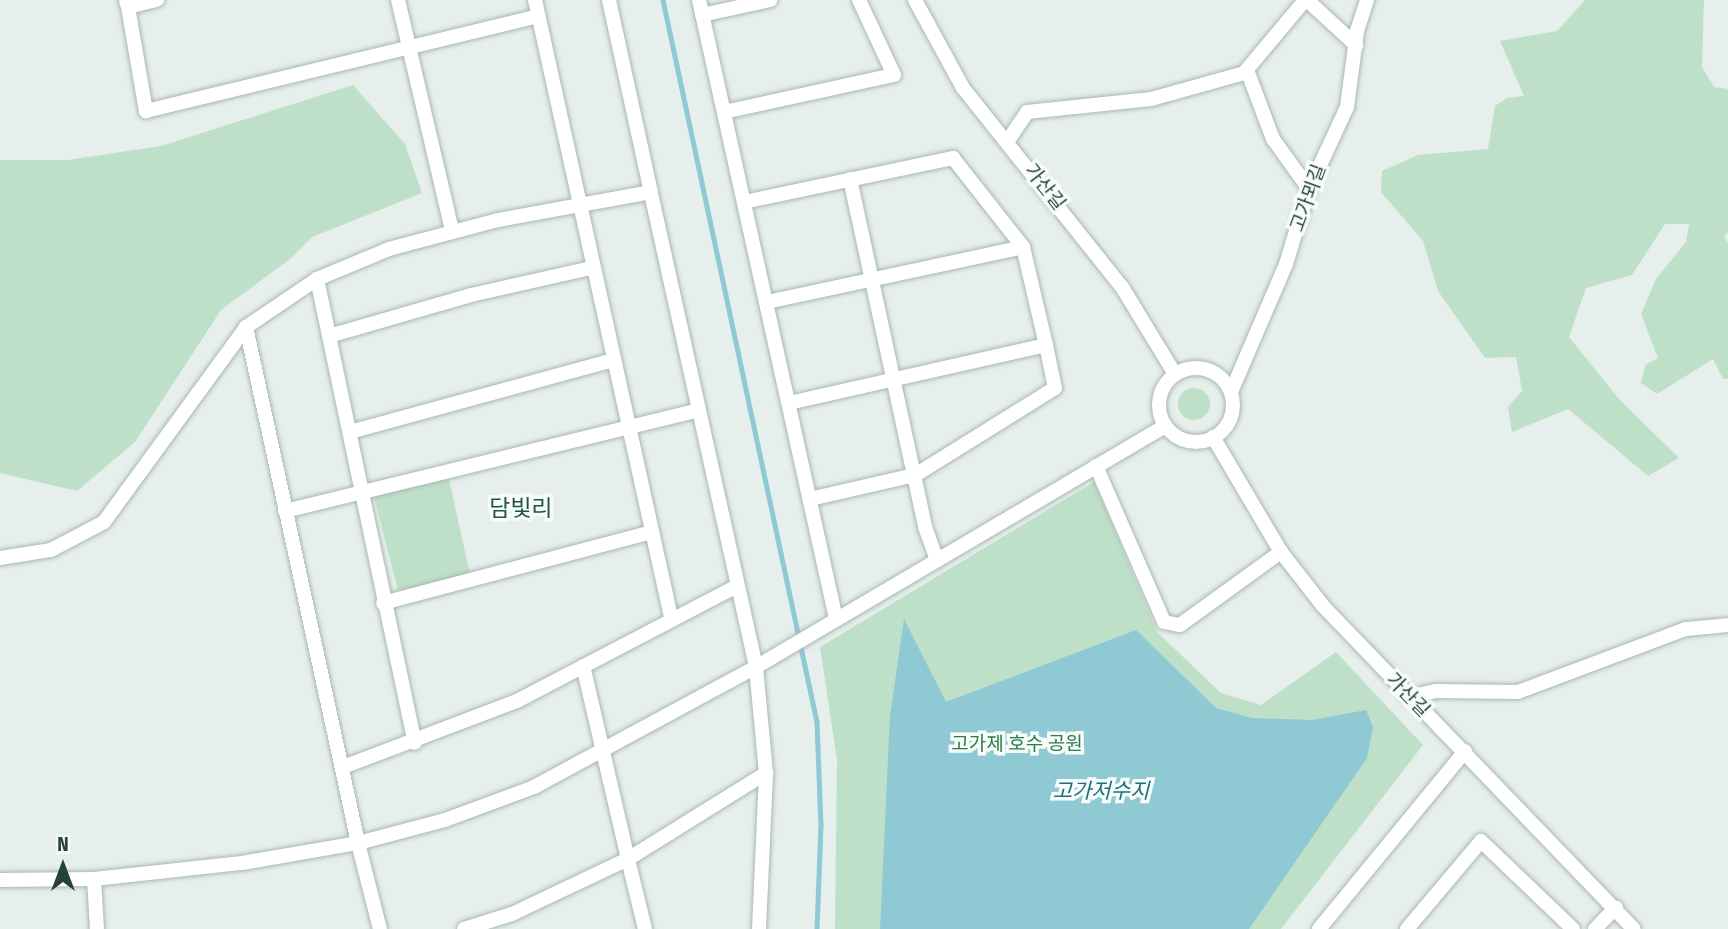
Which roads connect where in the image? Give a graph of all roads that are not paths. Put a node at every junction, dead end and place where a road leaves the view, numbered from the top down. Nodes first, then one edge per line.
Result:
1 (158, 0) edge
2 (398, 0) edge
3 (535, 0) edge
4 (609, 0) edge
5 (699, 0) edge
6 (770, 0) edge
7 (859, 0) edge
8 (915, 0) edge
9 (1306, 0) edge
10 (1367, 0) edge
11 (127, 4) edge
12 (702, 15) junction
13 (538, 16) junction
14 (407, 44) junction
15 (1356, 45) junction
16 (1247, 70) junction
17 (724, 112) junction
18 (1009, 139) junction
19 (850, 179) junction
20 (1309, 189) junction
21 (651, 192) junction
22 (744, 202) junction
23 (578, 204) junction
24 (452, 231) junction
25 (1023, 247) junction
26 (591, 268) junction
27 (317, 279) junction
28 (873, 279) junction
29 (767, 302) junction
30 (246, 327) junction
31 (329, 336) junction
32 (1046, 345) junction
33 (614, 360) junction
34 (1175, 374) junction
35 (895, 380) junction
36 (1231, 392) junction
37 (789, 403) junction
38 (699, 410) junction
39 (628, 424) junction
40 (1166, 426) junction
41 (350, 432) junction
42 (1213, 437) junction
43 (1096, 466) junction
44 (915, 475) junction
45 (362, 493) junction
46 (810, 499) junction
47 (285, 511) junction
48 (651, 532) junction
49 (1281, 552) junction
50 (0, 558) edge
51 (937, 560) junction
52 (737, 586) junction
53 (383, 603) junction
54 (671, 617) junction
55 (831, 622) junction
56 (1728, 625) edge
57 (583, 666) junction
58 (756, 667) junction
59 (1408, 697) junction
60 (415, 743) junction
61 (606, 751) junction
62 (1465, 751) junction
63 (343, 767) junction
64 (766, 773) junction
65 (358, 843) junction
66 (628, 859) junction
67 (94, 879) junction
68 (0, 880) edge
69 (1616, 907) junction
70 (97, 929) edge
71 (380, 929) edge
72 (464, 929) edge
73 (645, 929) edge
74 (759, 929) edge
75 (1319, 929) edge
76 (1407, 929) edge
77 (1573, 929) edge
78 (1595, 929) edge
79 (1634, 929) edge

1 - 11 street
2 - 14 street
3 - 13 street
4 - 21 street
5 - 12 street
6 - 12 street
7 - 17 street
8 - 18 street, 가산길
9 - 15 street
9 - 16 street
10 - 15 street, 고가뫼길
11 - 14 street
12 - 17 street
13 - 14 street
13 - 23 street
14 - 24 street
15 - 20 street, 고가뫼길
16 - 18 street
16 - 20 street
17 - 22 street
18 - 34 street, 가산길
19 - 22 street
19 - 25 street
19 - 28 street
20 - 36 street, 고가뫼길
21 - 23 street
21 - 38 street
22 - 29 street
23 - 24 street
23 - 26 street
24 - 27 street
25 - 28 street
25 - 32 street
26 - 31 street
26 - 33 street
27 - 30 street
27 - 31 street
28 - 29 street
28 - 35 street
29 - 37 street
30 - 47 street
30 - 50 street
31 - 41 street
32 - 35 street
32 - 44 street
33 - 39 street
33 - 41 street
34 - 36 street
34 - 40 street
35 - 37 street
35 - 44 street
36 - 42 street
37 - 46 street
38 - 39 street
38 - 52 street
39 - 45 street
39 - 48 street
40 - 42 street
40 - 43 street
41 - 45 street
42 - 49 street, 가산길
43 - 49 street
43 - 51 street
44 - 46 street
44 - 51 street
45 - 47 street
45 - 53 street
46 - 55 street
47 - 63 street
48 - 53 street
48 - 54 street
49 - 59 street, 가산길
51 - 55 street
52 - 54 street
52 - 58 street
53 - 60 street
54 - 57 street
55 - 58 street
56 - 59 street
57 - 60 street
57 - 61 street
58 - 61 street
58 - 64 street
59 - 62 street, 가산길
60 - 63 street
61 - 65 street
61 - 66 street
62 - 69 street, 가산길
62 - 75 street
63 - 65 street
64 - 66 street
64 - 74 street
65 - 67 street
65 - 71 street
66 - 72 street
66 - 73 street
67 - 68 street
67 - 70 street
69 - 78 street
69 - 79 street, 가산길
76 - 77 street

